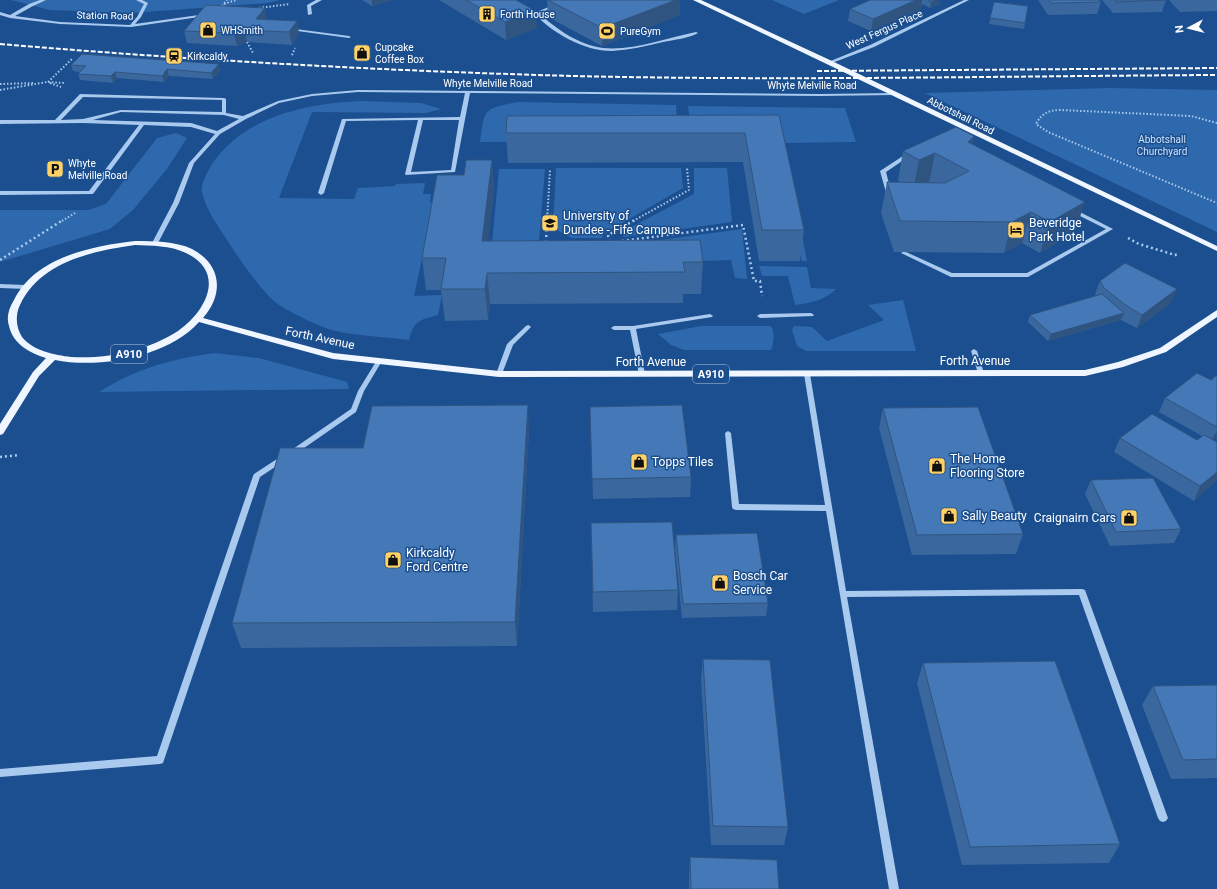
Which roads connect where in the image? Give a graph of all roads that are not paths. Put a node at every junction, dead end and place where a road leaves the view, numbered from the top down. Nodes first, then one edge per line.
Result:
1 (44, 0) edge
2 (138, 0) edge
3 (320, 0) edge
4 (570, 0) edge
5 (696, 0) edge
6 (967, 0) edge
7 (0, 13) edge
8 (214, 14) edge
9 (310, 14) dead end
10 (10, 17) junction
11 (131, 26) junction
12 (283, 28) edge
13 (696, 33) dead end
14 (349, 37) dead end
15 (830, 62) junction
16 (468, 92) junction
17 (895, 94) junction
18 (224, 114) junction
19 (244, 118) junction
20 (462, 118) junction
21 (421, 120) junction
22 (58, 121) junction
23 (83, 121) junction
24 (0, 122) edge
25 (143, 123) junction
26 (218, 133) junction
27 (914, 151) edge
28 (0, 192) edge
29 (321, 193) dead end
30 (889, 199) edge
31 (1069, 208) edge
32 (155, 243) junction
33 (1217, 249) edge
34 (904, 253) edge
35 (0, 286) edge
36 (26, 287) junction
37 (1217, 313) edge
38 (811, 315) dead end
39 (710, 316) dead end
40 (763, 316) road end
41 (197, 319) junction
42 (528, 327) dead end
43 (614, 328) dead end
44 (633, 328) junction
45 (974, 351) dead end
46 (53, 357) junction
47 (379, 361) junction
48 (499, 374) junction
49 (642, 374) junction
50 (807, 374) junction
51 (980, 374) junction
52 (0, 432) edge
53 (728, 433) dead end
54 (829, 508) junction
55 (843, 594) junction
56 (0, 773) edge
57 (1163, 818) dead end
58 (894, 889) edge

1 - 10 street
2 - 11 street
3 - 9 street
4 - 13 street
5 - 15 main road, Abbotshall Road
6 - 15 street, West Fergus Place
7 - 10 street, Station Road
8 - 11 street, Station Road
10 - 11 street, Station Road
12 - 14 street
15 - 17 main road, Abbotshall Road
16 - 17 street, Whyte Melville Road
16 - 19 street, Whyte Melville Road
16 - 20 street
17 - 33 main road, Abbotshall Road
18 - 19 street
18 - 22 street
18 - 23 street
19 - 26 street, Whyte Melville Road
20 - 21 street
20 - 21 street
21 - 29 street
22 - 23 street
22 - 24 street
23 - 25 street
25 - 26 street
25 - 28 street
26 - 32 street, Whyte Melville Road
27 - 30 street
31 - 34 street
32 - 36 main road, A910
32 - 41 main road, A910
35 - 36 street
36 - 46 main road, A910
37 - 51 main road, Forth Avenue / A910
38 - 40 street
39 - 44 street
41 - 46 main road, A910
41 - 47 main road, Forth Avenue / A910
42 - 48 street
43 - 44 street
44 - 49 street
45 - 51 street
46 - 52 main road
47 - 48 main road, Forth Avenue / A910
47 - 56 street
48 - 49 main road, Forth Avenue / A910
49 - 50 main road, Forth Avenue / A910
50 - 51 main road, Forth Avenue / A910
50 - 54 street
53 - 54 street
54 - 55 street
55 - 57 street
55 - 58 street

